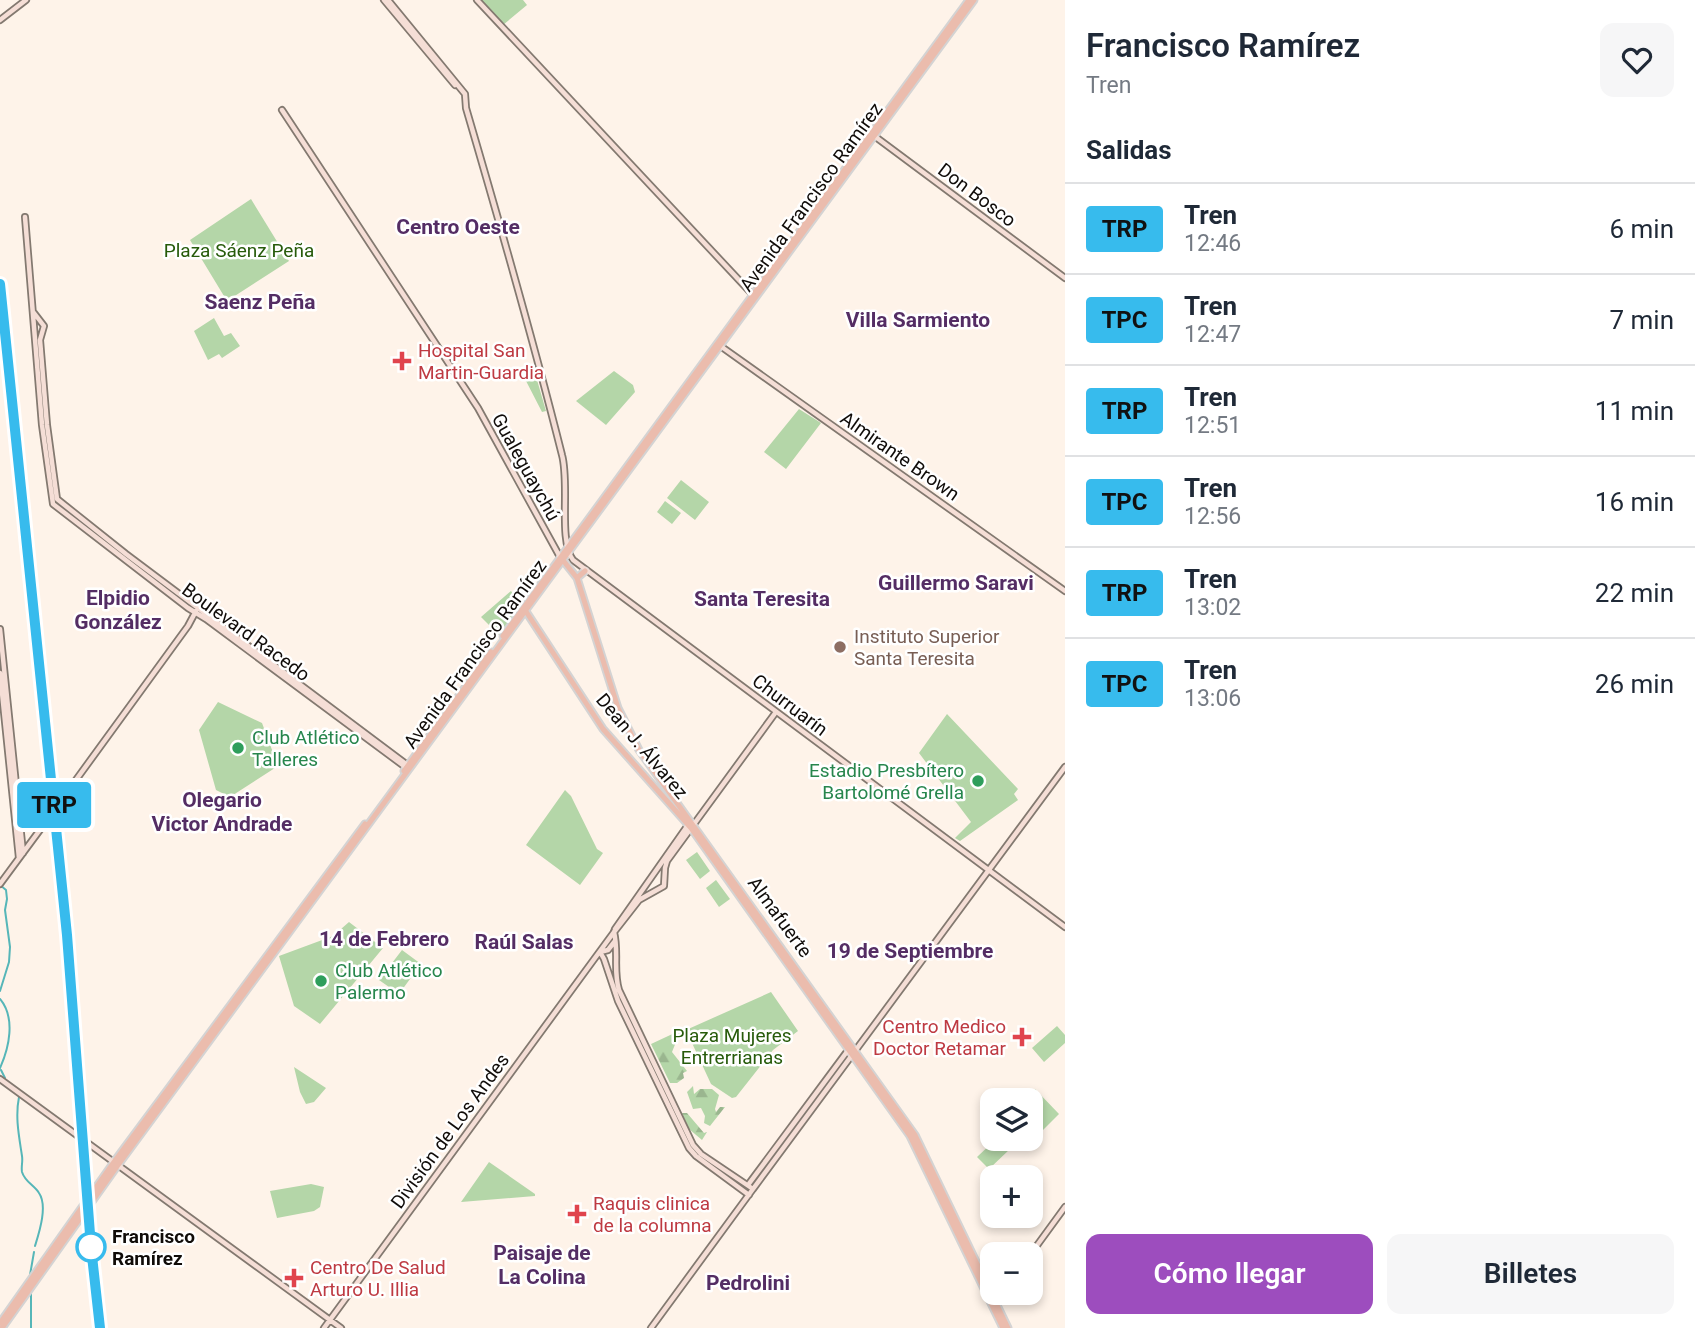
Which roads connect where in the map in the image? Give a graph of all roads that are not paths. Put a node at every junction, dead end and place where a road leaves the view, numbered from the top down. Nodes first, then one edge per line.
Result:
1 (26, 0) edge
2 (386, 0) edge
3 (477, 0) edge
4 (969, 0) edge
5 (974, 0) edge
6 (0, 20) edge
7 (282, 110) dead end
8 (874, 135) junction
9 (25, 217) dead end
10 (1065, 278) edge
11 (753, 295) junction
12 (34, 313) junction
13 (41, 322) junction
14 (35, 327) junction
15 (42, 330) junction
16 (720, 346) junction
17 (568, 551) junction
18 (562, 559) junction
19 (585, 571) junction
20 (577, 578) junction
21 (1065, 591) edge
22 (524, 610) junction
23 (195, 613) junction
24 (205, 616) junction
25 (0, 629) edge
26 (0, 673) edge
27 (776, 712) junction
28 (408, 767) junction
29 (1065, 767) edge
30 (691, 826) junction
31 (21, 837) junction
32 (29, 843) junction
33 (23, 853) junction
34 (19, 858) junction
35 (988, 869) junction
36 (0, 884) edge
37 (1065, 927) edge
38 (614, 932) junction
39 (616, 939) junction
40 (600, 952) junction
41 (853, 1052) junction
42 (0, 1079) edge
43 (116, 1164) junction
44 (746, 1185) junction
45 (753, 1189) junction
46 (741, 1190) junction
47 (749, 1195) junction
48 (1065, 1208) edge
49 (1040, 1242) edge
50 (980, 1270) edge
51 (997, 1305) edge
52 (330, 1320) junction
53 (1, 1326) edge
54 (324, 1328) edge
55 (341, 1328) edge
56 (651, 1328) edge
57 (1006, 1328) edge

1 - 6 street
2 - 17 street
3 - 11 street
4 - 8 main road, Avenida Francisco Ramírez
5 - 8 main road, Avenida Francisco Ramírez
7 - 18 street, Gualeguaychú
8 - 10 street, Don Bosco
8 - 11 main road, Avenida Francisco Ramírez
8 - 16 main road, Avenida Francisco Ramírez
9 - 12 street, Boulevard Racedo
11 - 16 main road, Avenida Francisco Ramírez
12 - 13 street
12 - 14 street, Boulevard Racedo
13 - 14 street
13 - 15 street, Boulevard Racedo
14 - 15 street
14 - 23 street, Boulevard Racedo
15 - 23 street, Boulevard Racedo
16 - 17 main road, Avenida Francisco Ramírez
16 - 21 street, Almirante Brown
17 - 18 main road, Avenida Francisco Ramírez
17 - 19 street, Churruarín
18 - 20 main road, Almafuerte
18 - 22 main road, Avenida Francisco Ramírez
19 - 20 main road
19 - 27 street, Churruarín
20 - 30 main road, Almafuerte
22 - 28 main road, Avenida Francisco Ramírez
22 - 30 main road, Dean J. Álvarez
23 - 24 street
23 - 24 street, Boulevard Racedo
23 - 32 street, bridge
24 - 28 street, Boulevard Racedo
25 - 31 street
26 - 34 street
27 - 30 street
27 - 35 street, Churruarín
28 - 43 main road, Avenida Francisco Ramírez
29 - 35 street
30 - 38 street, División de Los Andes
30 - 38 street, División de Los Andes
30 - 41 main road, Almafuerte
31 - 32 street
31 - 33 street
32 - 33 street
33 - 34 street
34 - 36 street
35 - 37 street, Churruarín
35 - 41 street
38 - 39 street
38 - 40 street, División de Los Andes
39 - 40 street, División de Los Andes
39 - 44 street
40 - 46 street
40 - 52 street, División de Los Andes
41 - 44 street
41 - 45 street
41 - 50 main road, Almafuerte
41 - 57 main road, Almafuerte
42 - 43 street
43 - 52 street
43 - 53 main road, Avenida Francisco Ramírez
44 - 45 street
44 - 46 street
45 - 47 street
46 - 47 street
47 - 56 street
48 - 49 street
51 - 57 main road, Almafuerte
52 - 54 street, División de Los Andes
52 - 55 street

